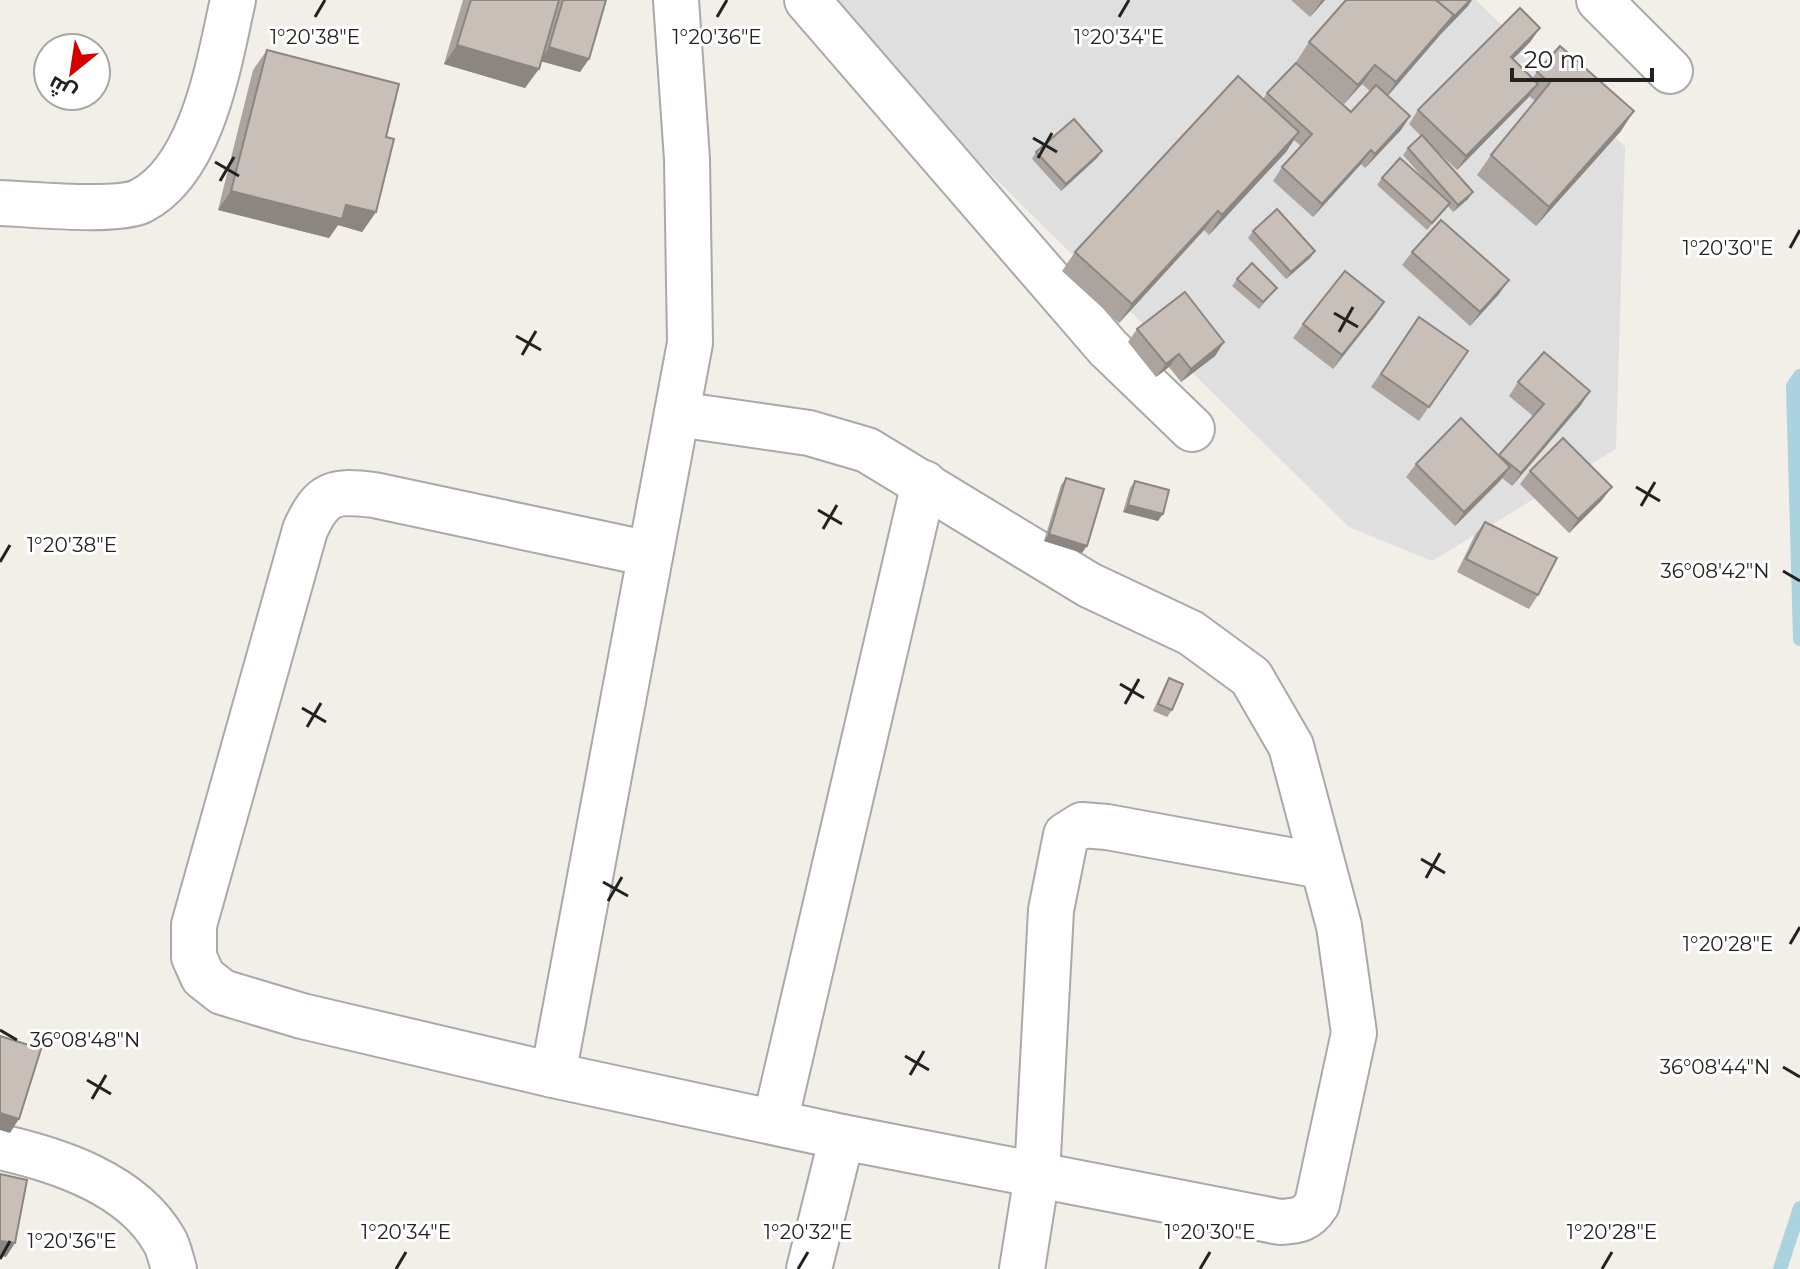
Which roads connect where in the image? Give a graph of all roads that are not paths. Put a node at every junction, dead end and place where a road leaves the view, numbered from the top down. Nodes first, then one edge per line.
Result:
1 (233, 0) edge
2 (676, 0) edge
3 (807, 0) edge
4 (1599, 0) edge
5 (1670, 71) dead end
6 (0, 203) edge
7 (677, 414) junction
8 (1192, 429) dead end
9 (924, 483) junction
10 (650, 554) junction
11 (1321, 866) junction
12 (553, 1075) junction
13 (775, 1122) junction
14 (842, 1137) junction
15 (0, 1147) edge
16 (1037, 1175) junction
17 (174, 1269) edge
18 (809, 1269) edge
19 (1022, 1269) edge

1 - 6 street
2 - 7 street
3 - 8 street
4 - 5 street
7 - 9 street
7 - 10 street
9 - 11 street
9 - 13 street
10 - 12 street
10 - 12 street
11 - 16 street
11 - 16 street
12 - 13 street
13 - 14 street
14 - 16 street
14 - 18 street
15 - 17 street
16 - 19 street

